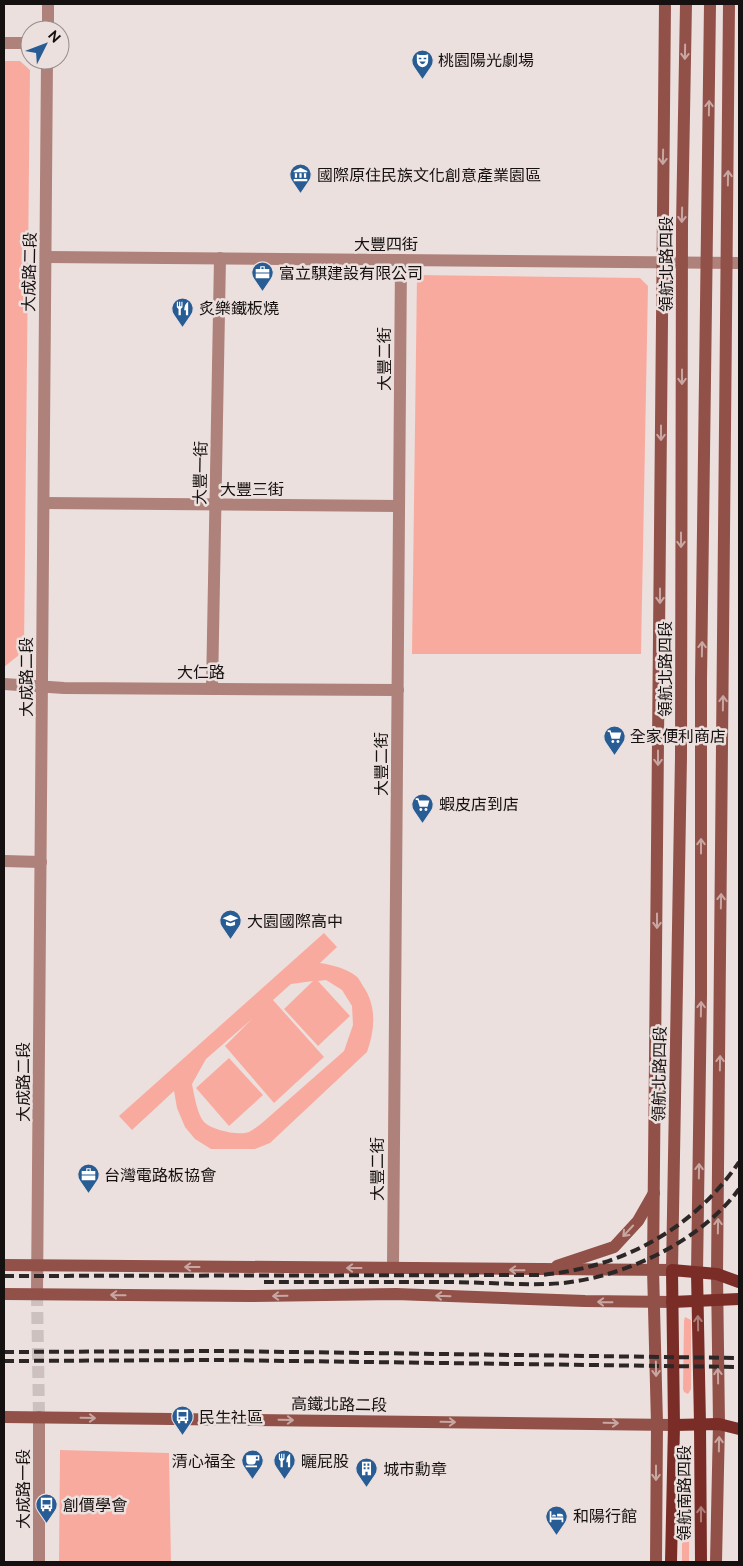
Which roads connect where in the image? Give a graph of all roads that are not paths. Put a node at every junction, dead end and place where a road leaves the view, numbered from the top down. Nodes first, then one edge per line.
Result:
1 (48, 4) edge
2 (665, 4) edge
3 (686, 4) edge
4 (710, 4) edge
5 (729, 4) edge
6 (48, 20) edge
7 (4, 43) edge
8 (20, 43) edge
9 (47, 70) edge
10 (46, 257) junction
11 (220, 258) junction
12 (401, 260) junction
13 (662, 262) junction
14 (682, 262) junction
15 (707, 262) junction
16 (733, 262) edge
17 (44, 503) junction
18 (215, 505) junction
19 (399, 506) junction
20 (4, 684) edge
21 (42, 686) junction
22 (212, 689) junction
23 (398, 690) junction
24 (4, 861) edge
25 (41, 862) junction
26 (655, 1190) junction
27 (4, 1265) edge
28 (38, 1266) junction
29 (393, 1268) junction
30 (653, 1269) junction
31 (546, 1270) junction
32 (672, 1270) junction
33 (697, 1273) junction
34 (717, 1274) junction
35 (739, 1282) edge
36 (4, 1294) edge
37 (38, 1294) junction
38 (739, 1299) edge
39 (717, 1300) junction
40 (698, 1301) junction
41 (654, 1302) junction
42 (672, 1302) junction
43 (4, 1417) edge
44 (39, 1417) junction
45 (739, 1419) edge
46 (657, 1424) junction
47 (674, 1424) junction
48 (700, 1424) junction
49 (719, 1424) junction
50 (739, 1429) edge
51 (38, 1562) edge
52 (656, 1562) edge
53 (671, 1562) edge
54 (701, 1562) edge
55 (716, 1562) edge

1 - 6 street
2 -> 13 street, 領航北路四段
3 -> 14 street, 領航北路四段
15 -> 4 street
16 -> 5 street
7 - 8 street
9 - 10 street, 大成路二段
10 - 11 street, 大豐四街
10 - 17 street, 大成路二段
11 - 12 street, 大豐四街
11 - 18 street, 大豐一街
12 - 13 street, 大豐四街
12 - 19 street, 大豐二街
13 - 14 street, 大豐四街
13 -> 26 street, 領航北路四段
14 - 15 street, 大豐四街
14 -> 32 street, 領航北路四段
15 - 16 street, 大豐四街
33 -> 15 street
34 -> 16 street
17 - 18 street, 大豐三街
17 - 21 street, 大成路二段
18 - 19 street, 大豐三街
18 - 22 street, 大豐一街
19 - 23 street, 大豐二街
20 - 21 street, 大仁路
21 - 22 street, 大仁路
21 - 25 street, 大成路二段
22 - 23 street, 大仁路
23 - 29 street, 大豐二街
24 - 25 street
25 - 28 street, 大成路二段
26 - 30 street, 領航北路四段
26 -> 31 street
27 - 28 street
29 -> 28 street
28 - 37 street, 大成路二段
31 -> 29 street
30 - 31 street
30 - 32 street
30 - 41 street, 領航北路四段
32 - 33 main road
32 - 42 main road, 領航北路四段
33 - 34 main road
33 - 40 main road
34 - 35 main road
34 - 39 street
36 - 37 street
41 -> 37 street
38 - 39 main road
39 - 40 main road
49 -> 39 street
40 - 42 main road
48 -> 40 main road
41 - 42 street
41 -> 46 street, 領航北路四段
42 - 47 main road, 領航北路四段
43 - 44 street, 高鐵北路二段
44 -> 46 street, 高鐵北路二段
44 - 51 street, 大成路一段
45 - 49 main road
46 - 47 street, 高鐵北路二段
46 -> 52 street, 領航南路四段
47 - 48 main road
47 - 53 main road, 領航南路四段
48 - 49 main road
54 -> 48 main road, 領航南路四段
49 - 50 main road
55 -> 49 street, 領航南路四段

